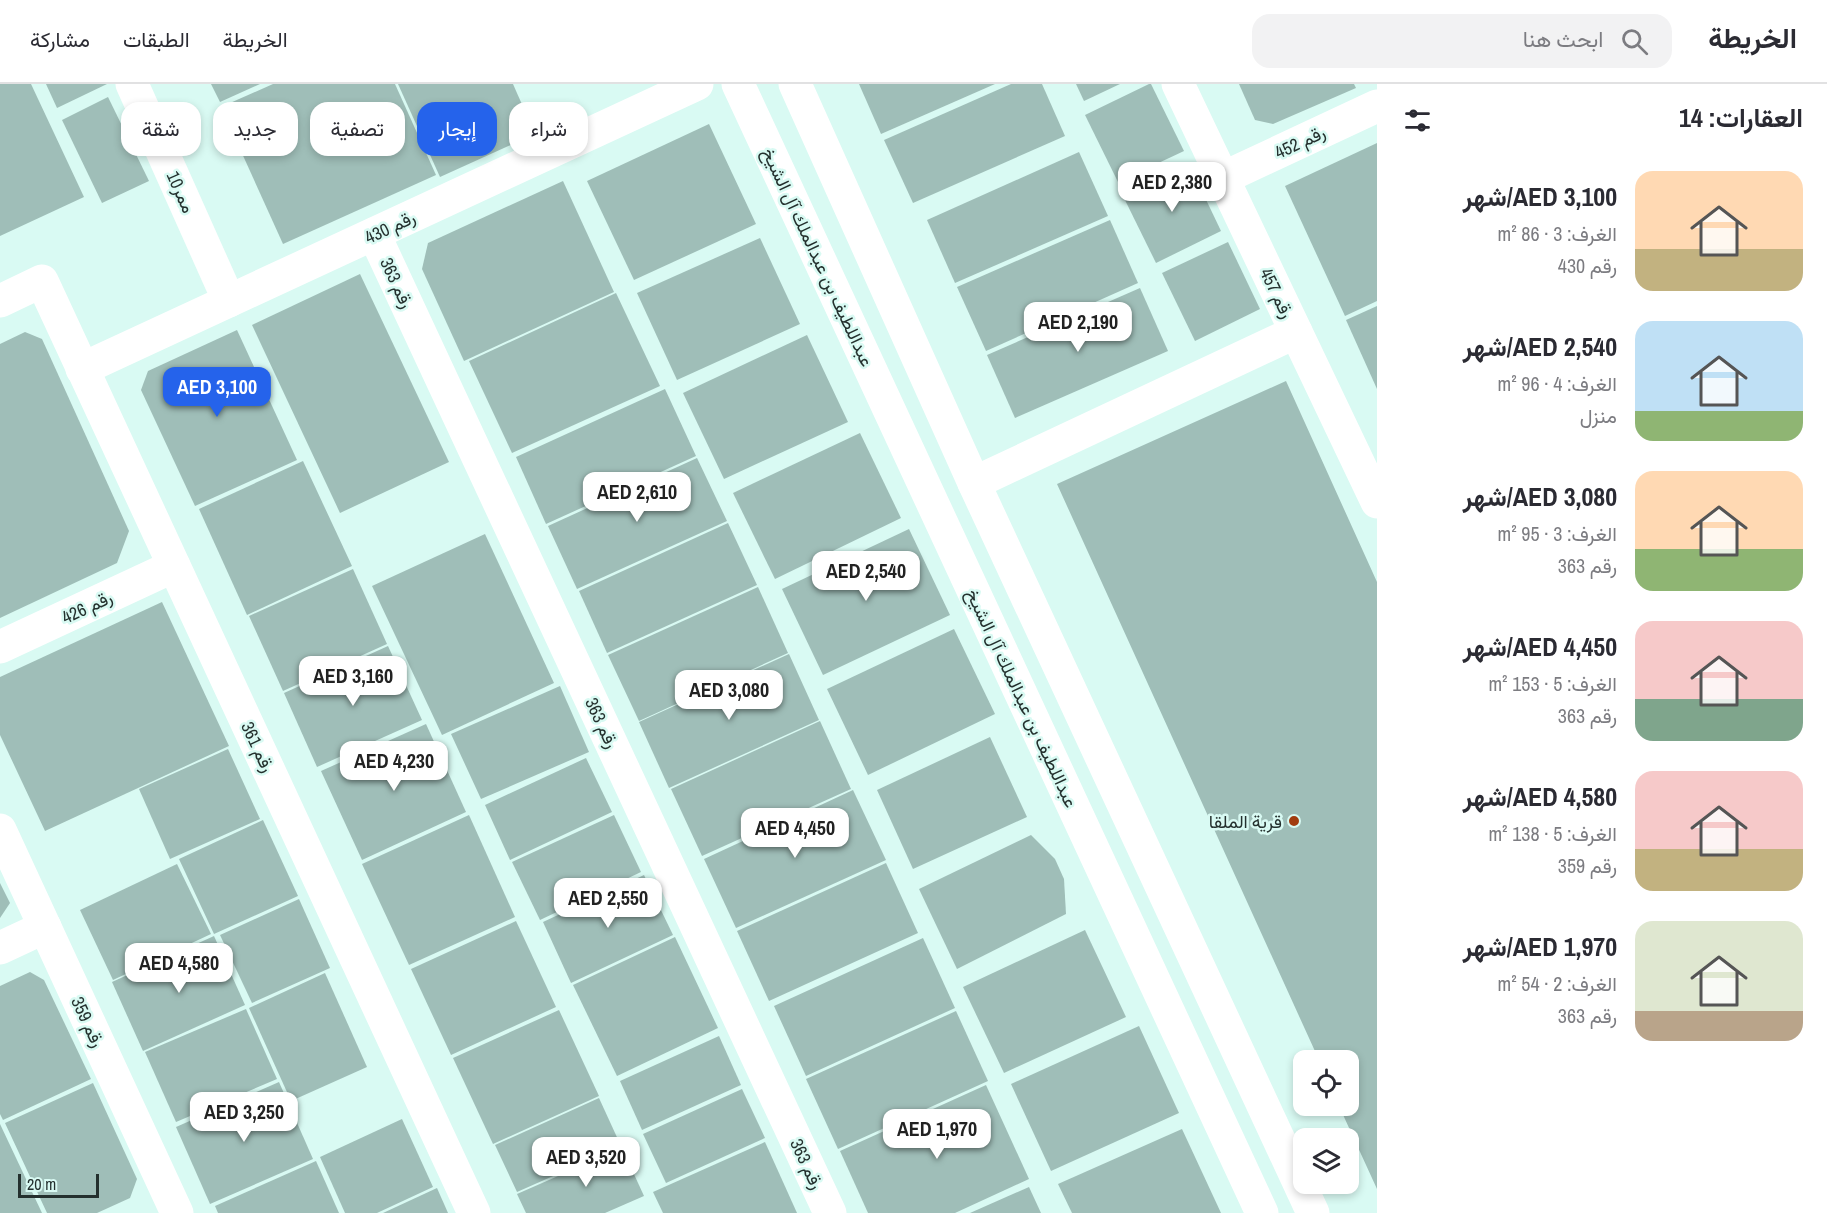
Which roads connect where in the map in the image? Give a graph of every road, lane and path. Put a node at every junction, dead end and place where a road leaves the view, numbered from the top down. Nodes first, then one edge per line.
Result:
1 (132, 84) edge
2 (697, 84) edge
3 (738, 84) edge
4 (795, 84) edge
5 (1178, 84) edge
6 (1377, 106) edge
7 (1223, 178) junction
8 (374, 234) junction
9 (0, 301) edge
10 (230, 301) junction
11 (1296, 332) junction
12 (82, 369) junction
13 (974, 483) junction
14 (1375, 492) edge
15 (174, 567) junction
16 (0, 647) edge
17 (0, 830) edge
18 (45, 927) junction
19 (0, 948) edge
20 (1283, 1149) junction
21 (1241, 1169) junction
22 (168, 1210) edge
23 (474, 1213) edge
24 (830, 1213) edge
25 (1262, 1213) edge
26 (1313, 1213) edge

1 - 10 street, ممر10
2 - 8 street, رقم 430
3 - 21 street, عبداللطيف بن عبدالملك آل الشيخ
4 - 13 street
5 - 7 street, رقم 457
6 - 7 street, رقم 452
7 - 11 street, رقم 457
8 - 10 street, رقم 430
8 - 24 street, رقم 363
9 - 12 street, رقم 361
10 - 12 street, رقم 430
11 - 13 street
11 - 14 street, رقم 457
12 - 15 street, رقم 361
13 - 20 street
15 - 16 street, رقم 426
15 - 23 street, رقم 361
17 - 18 street, رقم 359
18 - 19 street
18 - 22 street, رقم 359
20 - 21 street
20 - 26 street
21 - 25 street, عبداللطيف بن عبدالملك آل الشيخ

